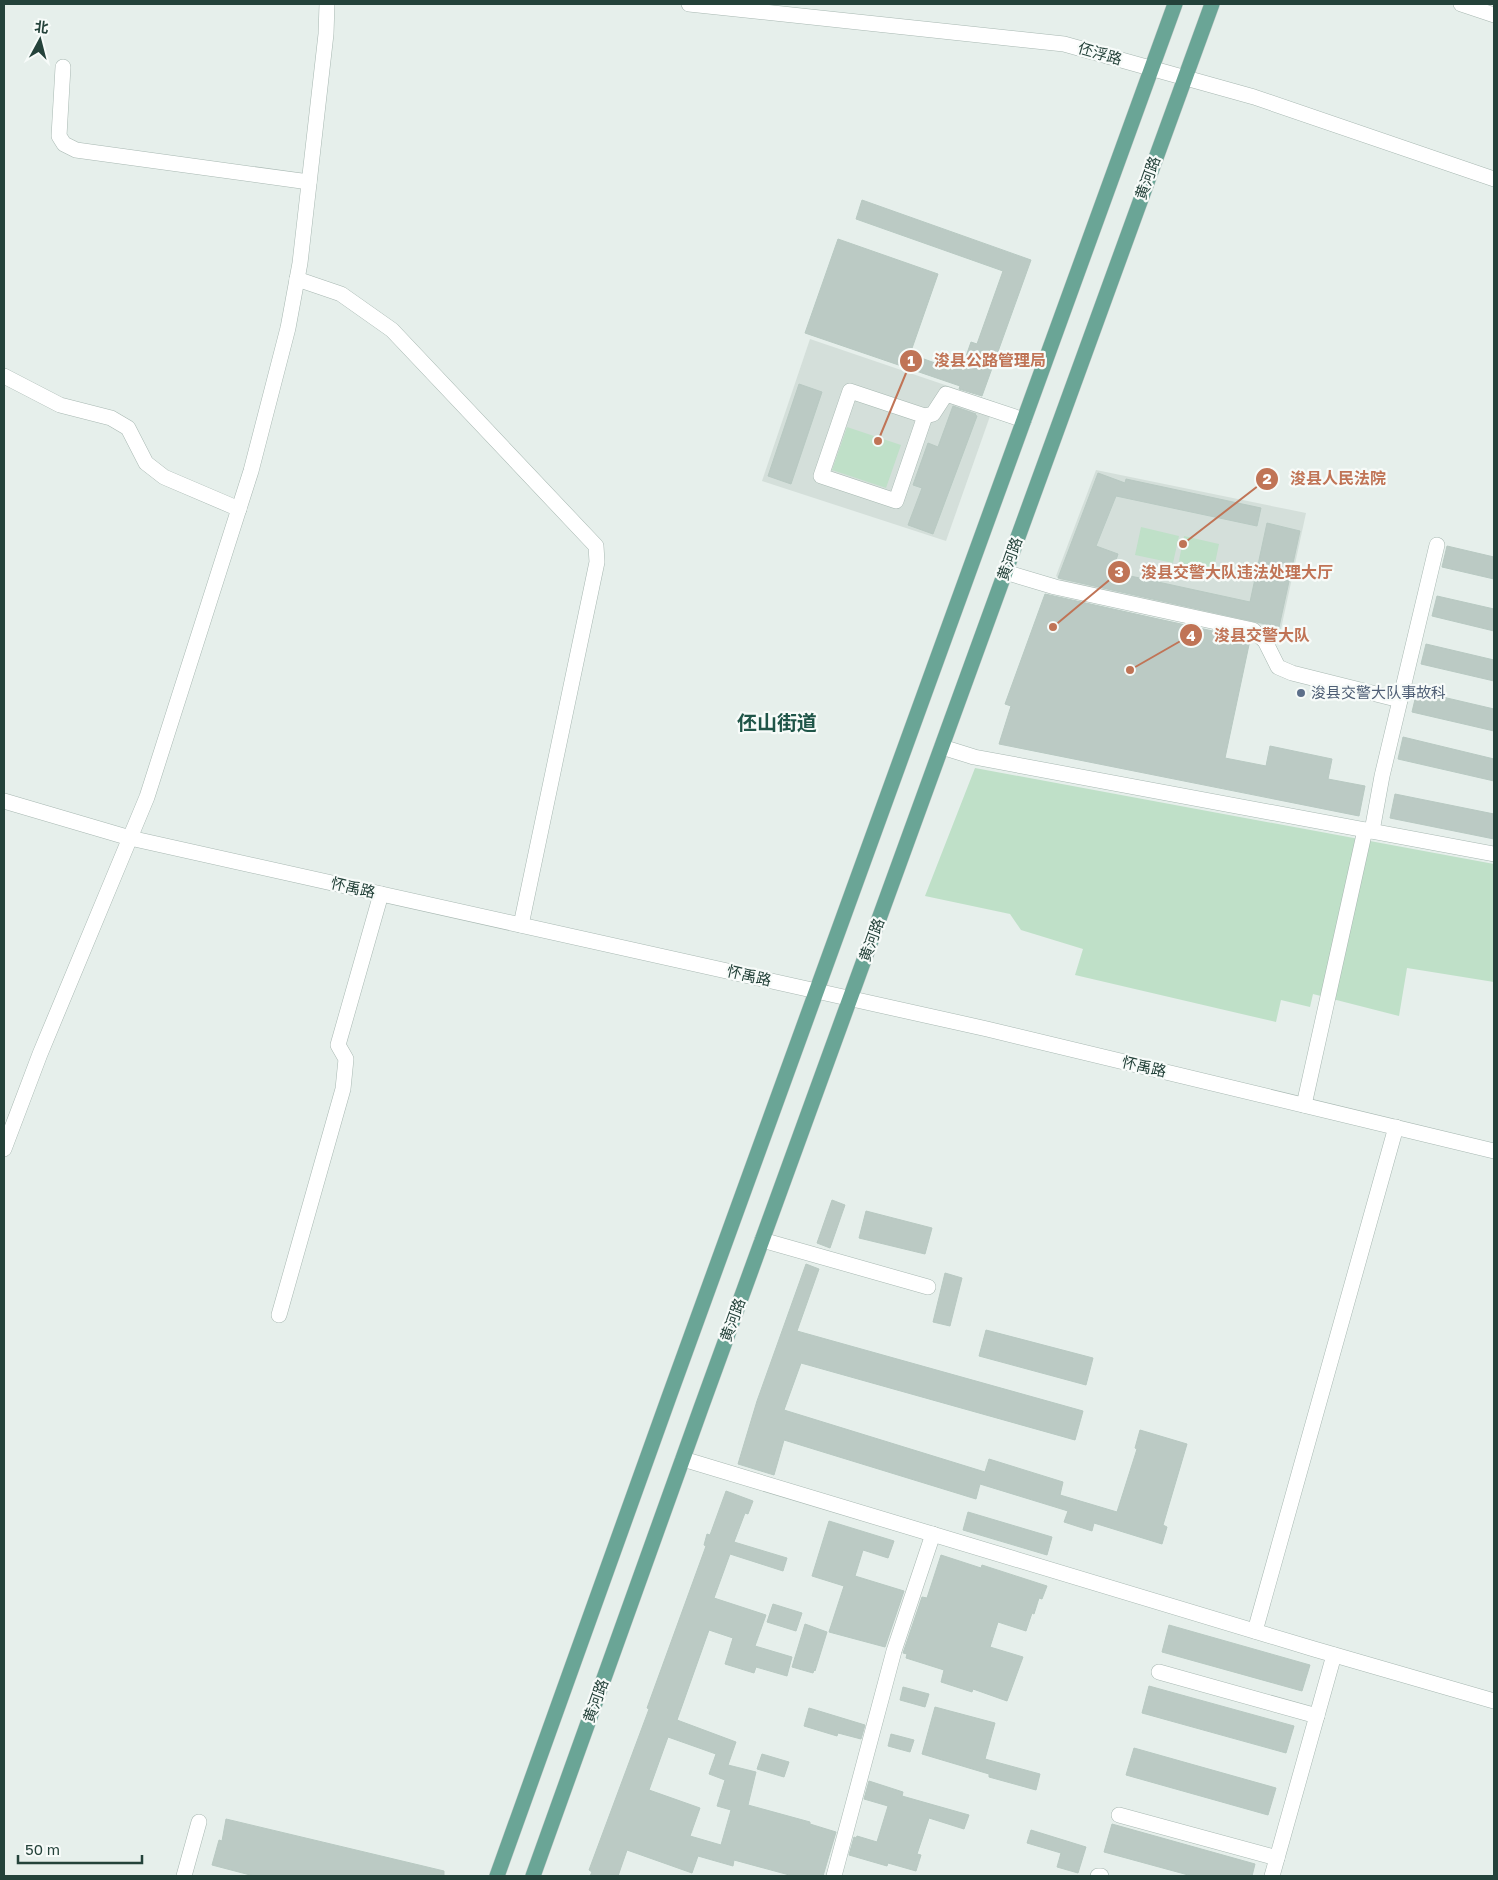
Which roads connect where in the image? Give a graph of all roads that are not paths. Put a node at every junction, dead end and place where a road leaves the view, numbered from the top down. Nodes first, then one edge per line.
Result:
1 (328, 4) edge
2 (690, 4) edge
3 (1175, 4) edge
4 (1212, 4) edge
5 (1461, 4) edge
6 (712, 5) edge
7 (760, 7) edge
8 (1494, 15) edge
9 (63, 67) dead end
10 (1151, 68) junction
11 (1185, 77) junction
12 (1494, 179) edge
13 (309, 182) junction
14 (297, 279) junction
15 (4, 376) edge
16 (925, 416) junction
17 (1024, 420) junction
18 (239, 509) junction
19 (1437, 545) dead end
20 (1005, 572) junction
21 (1400, 700) junction
22 (942, 747) junction
23 (4, 801) edge
24 (1368, 831) junction
25 (130, 838) junction
26 (1494, 854) edge
27 (381, 894) junction
28 (521, 925) junction
29 (816, 991) junction
30 (850, 999) junction
31 (1304, 1105) junction
32 (1396, 1127) junction
33 (4, 1149) edge
34 (1494, 1150) edge
35 (762, 1240) junction
36 (928, 1286) dead end
37 (279, 1315) dead end
38 (683, 1459) junction
39 (933, 1534) junction
40 (1255, 1631) junction
41 (1334, 1654) junction
42 (1159, 1672) dead end
43 (1494, 1701) edge
44 (1317, 1716) junction
45 (1119, 1814) dead end
46 (199, 1822) dead end
47 (1277, 1858) junction
48 (184, 1876) edge
49 (497, 1876) edge
50 (534, 1876) edge
51 (834, 1876) edge
52 (1272, 1876) edge

1 - 13 street
2 - 6 street, 伾浮路
3 - 10 main road
4 - 11 main road, 黄河路
5 - 8 street
6 - 7 street, 伾浮路
7 - 10 street, 伾浮路
9 - 13 street
10 - 11 street, 伾浮路
10 - 17 main road
11 - 12 street, 伾浮路
11 - 20 main road, 黄河路
13 - 14 street
14 - 18 street
14 - 28 street
15 - 18 street
16 - 16 street
16 - 17 street
17 - 29 main road
18 - 25 street
19 - 21 street
20 - 21 street
20 - 22 main road, 黄河路
21 - 24 street
22 - 24 street
22 - 30 main road, 黄河路
23 - 25 street, 怀禹路
24 - 26 street
24 - 31 street
25 - 27 street, 怀禹路
25 - 33 street
27 - 28 street, 怀禹路
27 - 37 street
28 - 29 street, 怀禹路
29 - 30 street, 怀禹路
29 - 49 main road
30 - 31 street, 怀禹路
30 - 35 main road, 黄河路
31 - 32 street, 怀禹路
32 - 34 street, 怀禹路
32 - 40 street
35 - 36 street
35 - 38 main road, 黄河路
38 - 39 street
38 - 50 main road, 黄河路
39 - 40 street
39 - 51 street
40 - 41 street
41 - 43 street
41 - 44 street
42 - 44 street
44 - 47 street
45 - 47 street
46 - 48 street
47 - 52 street

